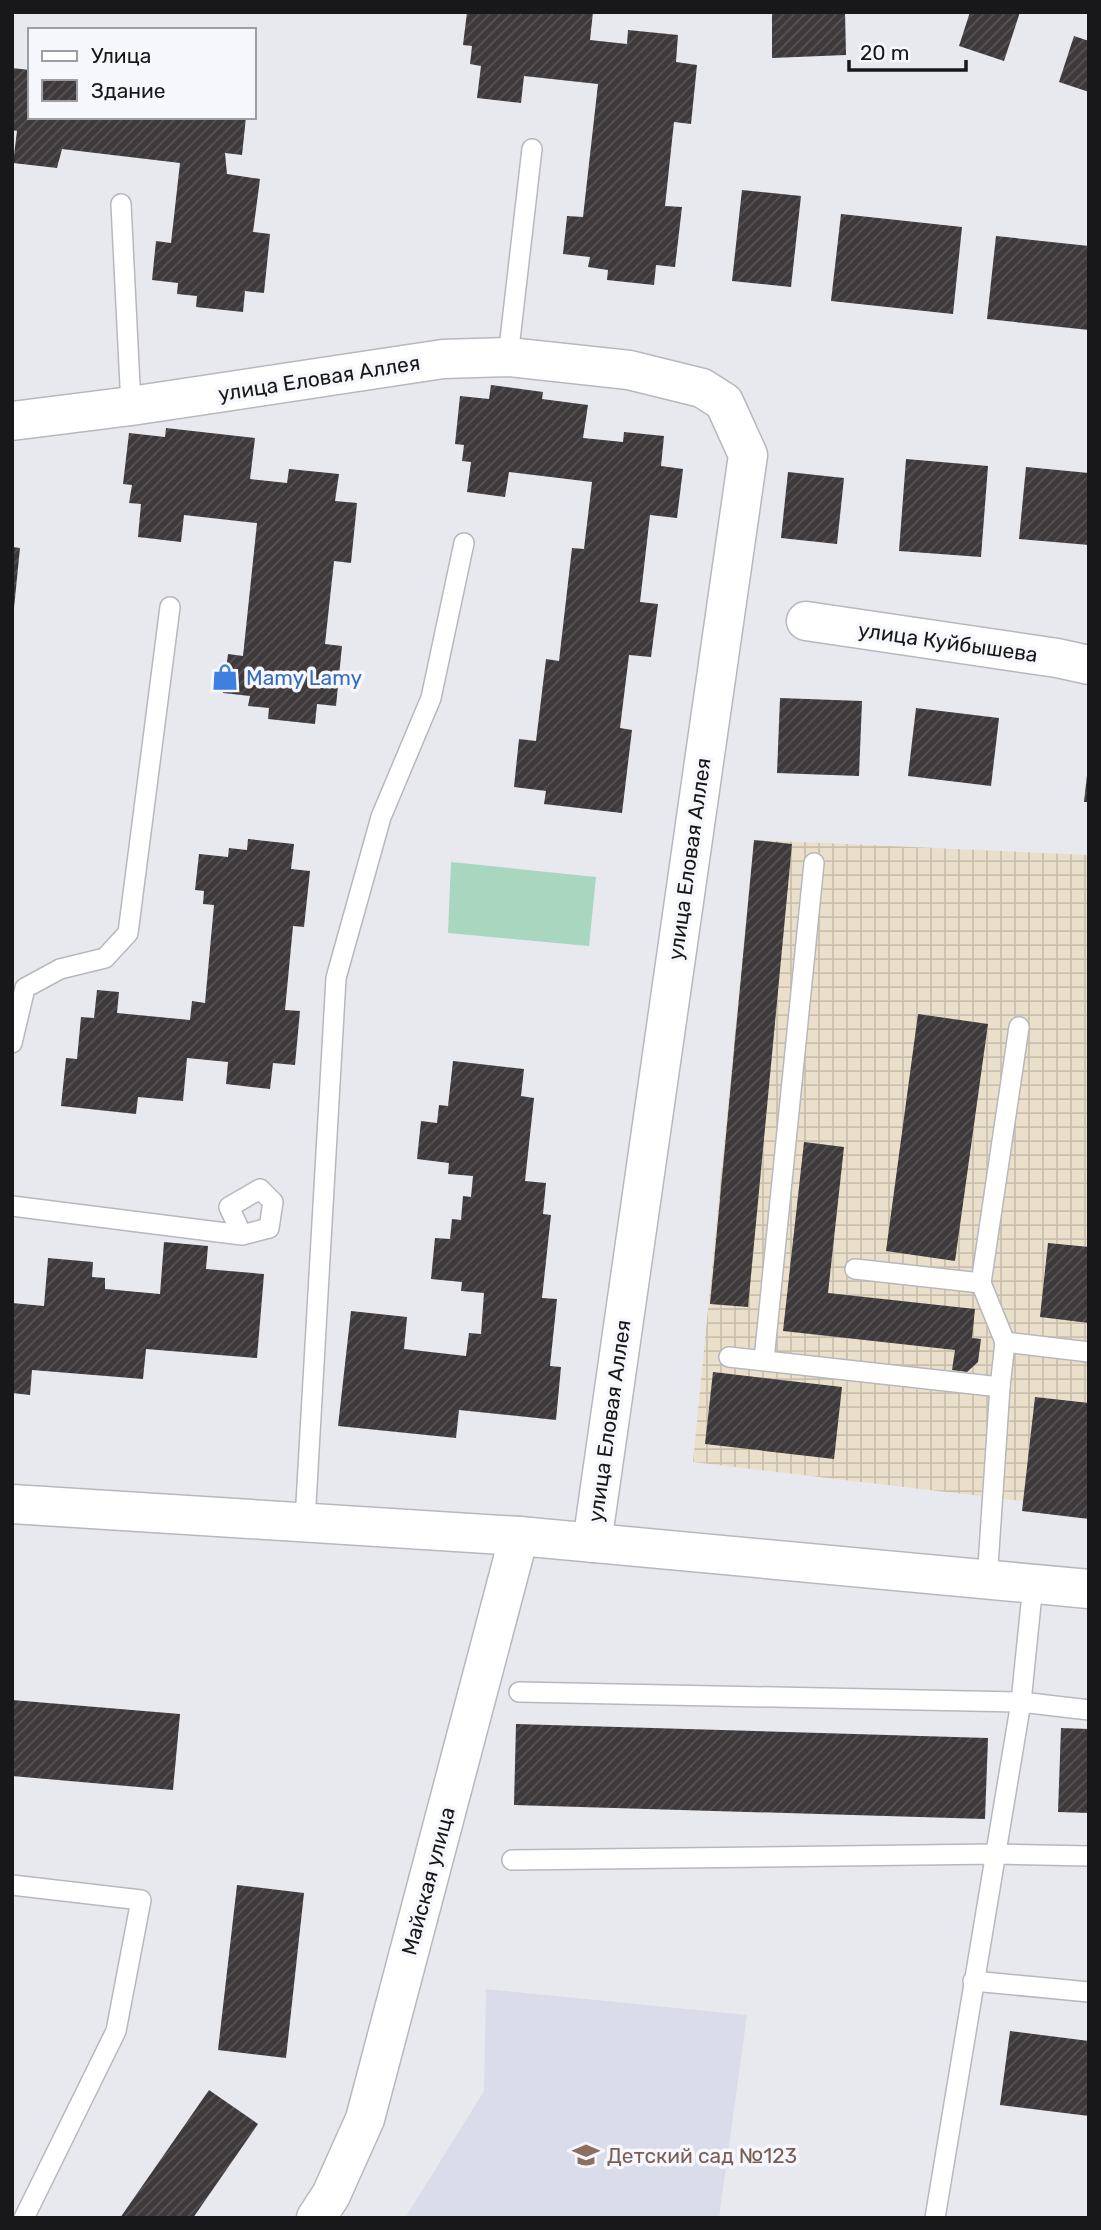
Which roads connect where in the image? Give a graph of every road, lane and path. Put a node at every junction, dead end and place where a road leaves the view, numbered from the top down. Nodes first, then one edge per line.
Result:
1 (532, 149) dead end
2 (121, 204) dead end
3 (508, 357) junction
4 (131, 406) junction
5 (12, 421) edge
6 (464, 542) dead end
7 (170, 607) dead end
8 (806, 621) dead end
9 (1089, 665) edge
10 (814, 863) dead end
11 (1020, 1027) dead end
12 (12, 1043) edge
13 (12, 1206) edge
14 (242, 1235) dead end
15 (855, 1269) dead end
16 (981, 1283) junction
17 (1005, 1342) junction
18 (1089, 1352) edge
19 (729, 1357) dead end
20 (764, 1360) junction
21 (1000, 1387) junction
22 (12, 1504) edge
23 (305, 1521) junction
24 (519, 1536) junction
25 (592, 1543) junction
26 (987, 1581) junction
27 (1033, 1584) junction
28 (1089, 1589) edge
29 (519, 1692) dead end
30 (1021, 1702) junction
31 (1089, 1710) edge
32 (996, 1854) junction
33 (1089, 1856) edge
34 (512, 1860) dead end
35 (12, 1885) edge
36 (973, 1981) junction
37 (1089, 1992) edge
38 (24, 2218) edge
39 (316, 2218) edge
40 (935, 2218) edge

1 - 3 lane
2 - 4 lane
3 - 4 street, улица Еловая Аллея
3 - 25 street, улица Еловая Аллея
4 - 5 street, улица Еловая Аллея
6 - 23 lane
7 - 12 lane
8 - 9 street, улица Куйбышева
10 - 20 lane
11 - 16 lane
13 - 14 lane
15 - 16 lane
16 - 17 lane
17 - 18 lane
17 - 21 lane
19 - 20 lane
20 - 21 lane
21 - 26 lane
22 - 23 street, улица Еловая Аллея
23 - 24 street, улица Еловая Аллея
24 - 25 street, улица Еловая Аллея
24 - 39 street, Майская улица
25 - 26 street, улица Еловая Аллея
26 - 27 street, улица Еловая Аллея
27 - 28 street, улица Еловая Аллея
27 - 30 lane
29 - 30 lane
30 - 31 lane
30 - 32 lane
32 - 33 lane
32 - 34 lane
32 - 36 lane
35 - 38 lane
36 - 37 lane
36 - 40 lane

